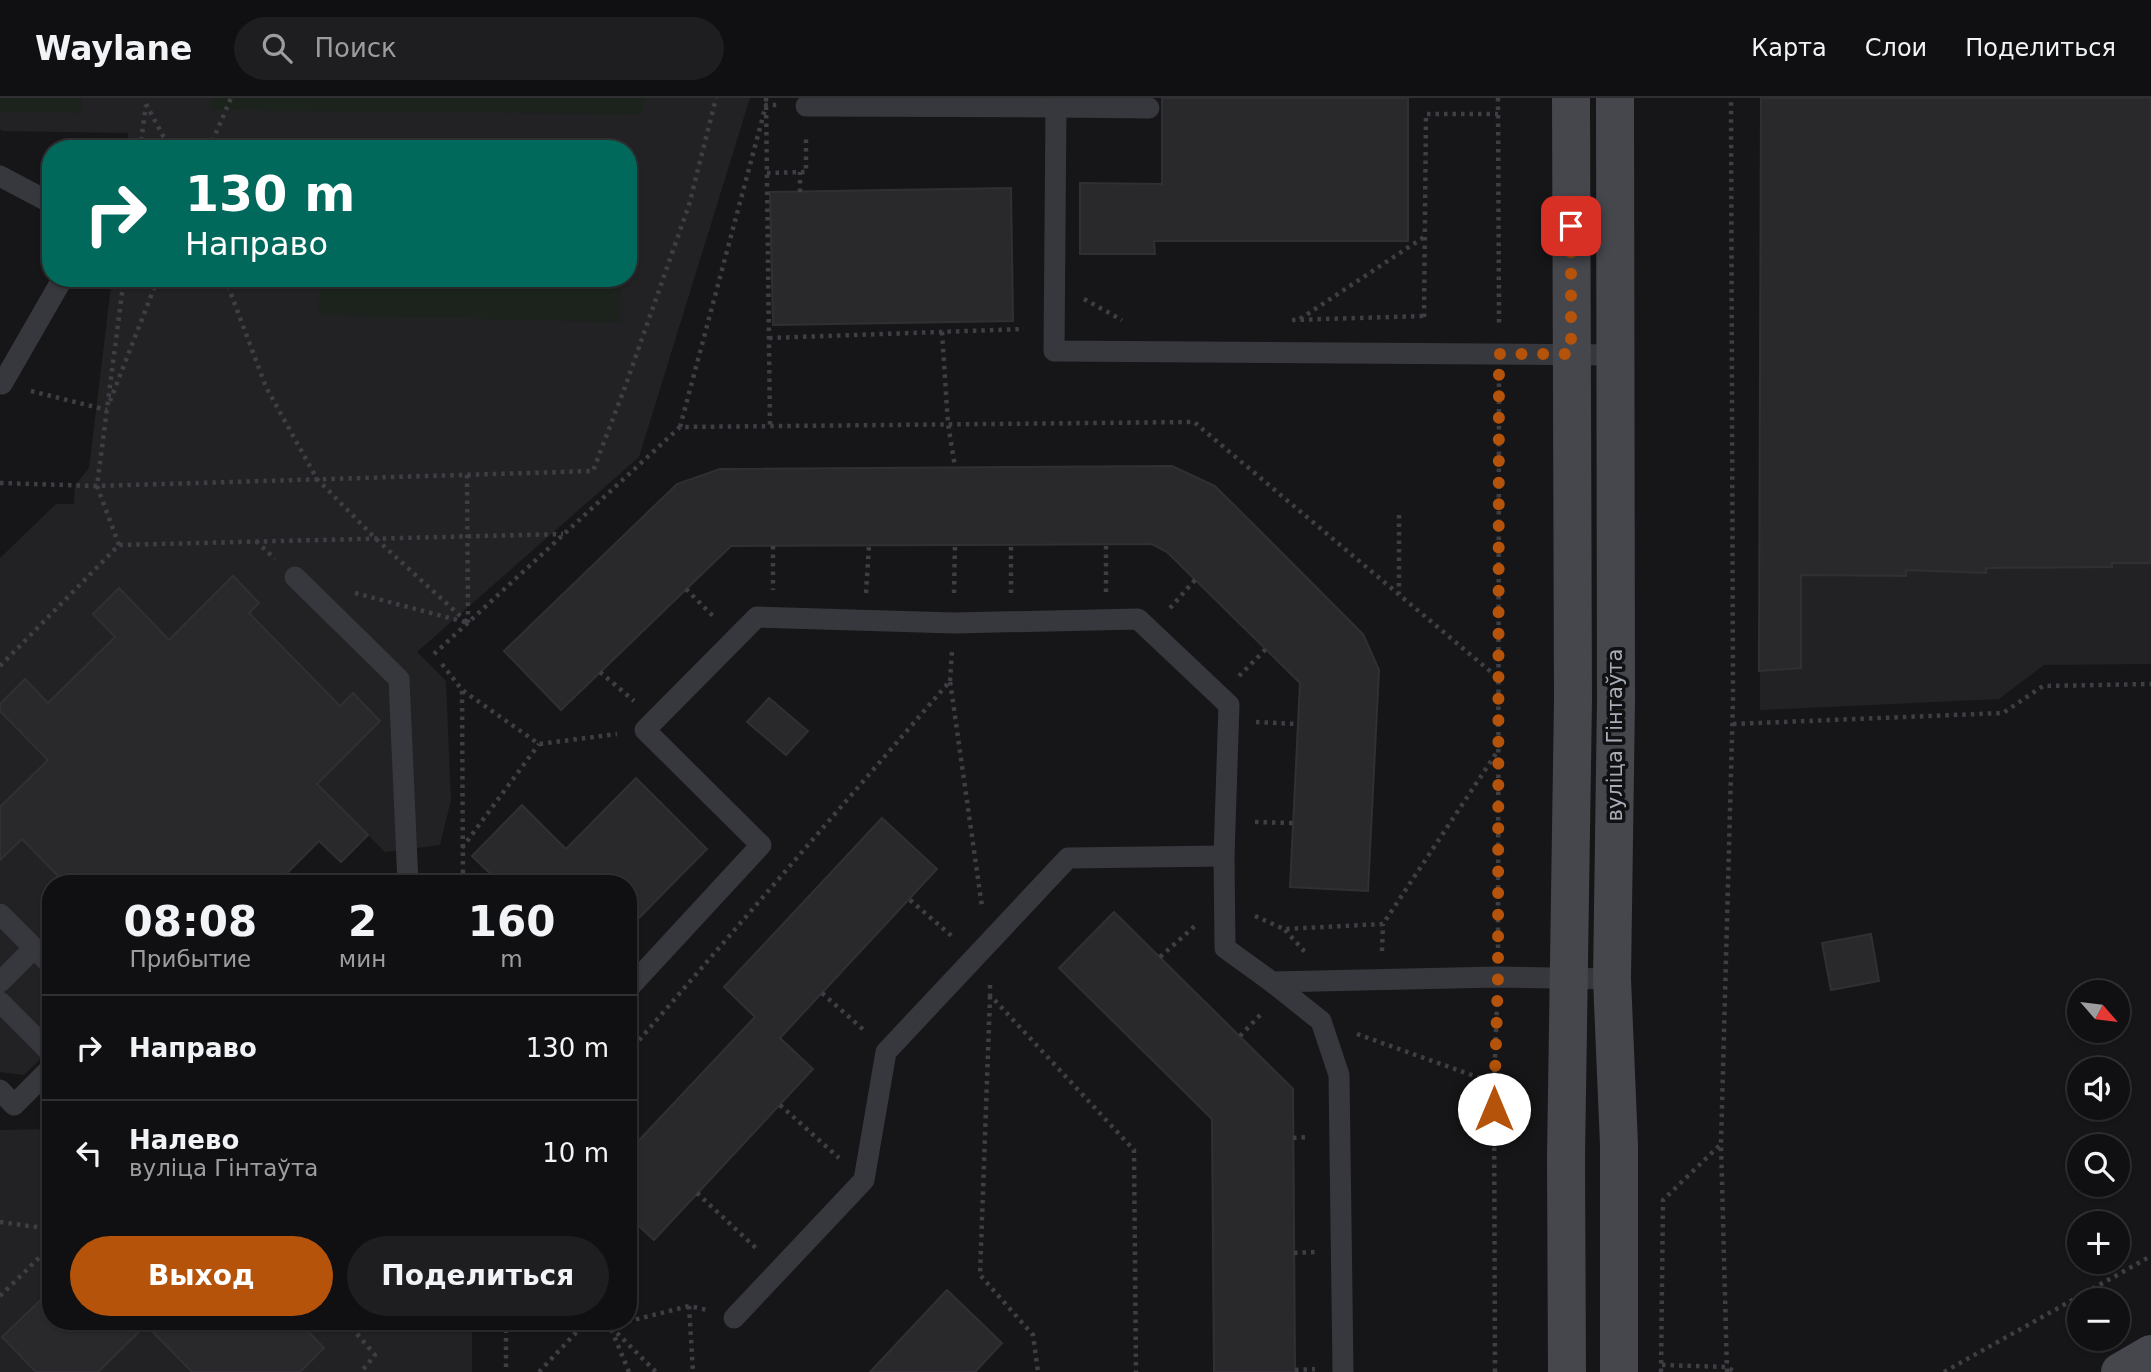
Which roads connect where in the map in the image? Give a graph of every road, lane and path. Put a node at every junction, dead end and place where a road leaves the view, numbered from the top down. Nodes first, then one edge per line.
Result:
1 (231, 98) edge
2 (716, 98) edge
3 (766, 98) edge
4 (1498, 98) edge
5 (1571, 98) edge
6 (1615, 98) edge
7 (1731, 98) edge
8 (766, 105) junction
9 (806, 106) junction
10 (1056, 107) junction
11 (1149, 108) dead end
12 (1498, 114) junction
13 (141, 140) edge
14 (165, 140) edge
15 (213, 140) edge
16 (800, 172) junction
17 (767, 173) junction
18 (0, 176) edge
19 (800, 192) dead end
20 (42, 198) edge
21 (1425, 236) junction
22 (1054, 282) junction
23 (58, 287) edge
24 (123, 287) edge
25 (155, 287) edge
26 (228, 287) edge
27 (1298, 320) dead end
28 (1132, 326) dead end
29 (942, 332) dead end
30 (1424, 353) junction
31 (1499, 354) junction
32 (1571, 354) junction
33 (1615, 355) junction
34 (2, 384) edge
35 (107, 410) junction
36 (948, 424) junction
37 (770, 426) junction
38 (680, 427) junction
39 (955, 467) dead end
40 (467, 475) junction
41 (317, 479) junction
42 (0, 483) edge
43 (97, 486) junction
44 (1399, 515) dead end
45 (564, 534) junction
46 (468, 536) junction
47 (375, 538) junction
48 (1011, 544) dead end
49 (1106, 544) dead end
50 (119, 545) junction
51 (773, 545) dead end
52 (869, 545) dead end
53 (955, 545) dead end
54 (295, 578) joint
55 (1195, 580) dead end
56 (686, 589) dead end
57 (1399, 594) junction
58 (773, 617) junction
59 (864, 620) junction
60 (1106, 620) junction
61 (1010, 622) junction
62 (468, 623) junction
63 (954, 623) junction
64 (1150, 630) junction
65 (735, 639) junction
66 (434, 654) dead end
67 (442, 664) dead end
68 (0, 666) edge
69 (600, 672) dead end
70 (1498, 678) junction
71 (2151, 684) edge
72 (462, 690) junction
73 (1228, 720) junction
74 (1297, 724) dead end
75 (1733, 724) junction
76 (650, 725) junction
77 (539, 744) junction
78 (1498, 751) junction
79 (1225, 820) junction
80 (1293, 823) dead end
81 (461, 849) junction
82 (1224, 856) junction
83 (408, 875) edge
84 (462, 875) edge
85 (910, 900) dead end
86 (0, 914) edge
87 (1225, 915) junction
88 (34, 948) junction
89 (42, 956) edge
90 (975, 957) junction
91 (1160, 957) dead end
92 (1498, 977) junction
93 (637, 979) edge
94 (1570, 979) junction
95 (1612, 979) junction
96 (0, 982) edge
97 (1272, 982) junction
98 (822, 993) dead end
99 (990, 995) dead end
100 (0, 1002) edge
101 (1321, 1021) junction
102 (42, 1044) edge
103 (887, 1052) junction
104 (42, 1077) edge
105 (1494, 1083) junction
106 (0, 1090) edge
107 (780, 1105) dead end
108 (1721, 1143) junction
109 (864, 1180) junction
110 (697, 1193) dead end
111 (0, 1222) edge
112 (42, 1228) edge
113 (42, 1254) edge
114 (2151, 1256) edge
115 (779, 1270) junction
116 (0, 1296) edge
117 (688, 1306) junction
118 (734, 1318) joint
119 (637, 1319) edge
120 (354, 1330) edge
121 (506, 1330) edge
122 (579, 1330) edge
123 (612, 1330) edge
124 (614, 1330) edge
125 (2151, 1354) edge
126 (1662, 1365) junction
127 (1726, 1369) edge
128 (361, 1372) edge
129 (506, 1372) edge
130 (539, 1372) edge
131 (629, 1372) edge
132 (656, 1372) edge
133 (693, 1372) edge
134 (1038, 1372) edge
135 (1343, 1372) edge
136 (1495, 1372) edge
137 (1567, 1372) edge
138 (1619, 1372) edge
139 (1661, 1372) edge
140 (1736, 1372) edge
141 (1944, 1372) edge
142 (2120, 1372) edge

1 - 15 path
2 - 40 path
3 - 8 path
4 - 12 path
5 - 32 main road, вуліца Гінтаўта
6 - 33 main road, вуліца Гінтаўта
7 - 75 path
8 - 9 path
8 - 17 path
8 - 38 path
9 - 10 lane
9 - 16 path
10 - 11 lane
10 - 22 lane
12 - 21 path
12 - 31 path
13 - 14 path
16 - 17 path
16 - 19 path
17 - 37 path
18 - 20 lane
21 - 27 path
21 - 30 path
22 - 28 path
22 - 30 lane
23 - 34 lane
24 - 35 path
25 - 35 path
26 - 41 path
29 - 36 path
30 - 31 lane
31 - 32 lane
31 - 70 path
32 - 33 lane
32 - 94 main road, вуліца Гінтаўта
33 - 95 main road, вуліца Гінтаўта
34 - 35 path
35 - 43 path
36 - 37 path
36 - 39 path
36 - 57 path
37 - 38 path
38 - 45 path
40 - 41 path
40 - 46 path
41 - 43 path
41 - 47 path
42 - 43 path
43 - 50 path
44 - 57 path
45 - 46 path
45 - 62 path
46 - 47 path
46 - 62 path
47 - 50 path
47 - 62 path
48 - 61 path
49 - 60 path
50 - 68 path
51 - 58 path
52 - 59 path
53 - 63 path
54 - 62 path
54 - 83 lane
55 - 64 path
56 - 65 path
57 - 70 path
58 - 59 lane
58 - 65 lane
59 - 63 lane
60 - 61 lane
60 - 64 lane
61 - 63 lane
62 - 66 path
64 - 73 lane
65 - 76 lane
67 - 72 path
69 - 76 path
70 - 78 path
71 - 75 path
72 - 77 path
72 - 81 path
73 - 74 path
73 - 79 lane
75 - 108 path
76 - 77 path
76 - 93 lane
77 - 81 path
78 - 87 path
78 - 92 path
79 - 80 path
79 - 82 lane
81 - 84 path
82 - 87 lane
82 - 90 lane
85 - 90 path
86 - 88 lane
87 - 91 path
87 - 97 lane
88 - 89 lane
88 - 96 lane
90 - 103 lane
92 - 94 lane
92 - 97 lane
92 - 105 path
94 - 95 lane
94 - 137 main road, вуліца Гінтаўта
95 - 138 main road, вуліца Гінтаўта
97 - 101 lane
98 - 103 path
99 - 134 path
100 - 102 lane
101 - 105 path
101 - 135 lane
103 - 109 lane
104 - 106 lane
105 - 136 path
107 - 109 path
108 - 126 path
108 - 127 path
109 - 115 lane
110 - 115 path
111 - 112 path
113 - 116 path
114 - 141 path
115 - 118 lane
117 - 118 path
117 - 119 path
117 - 133 path
120 - 128 path
121 - 129 path
122 - 130 path
123 - 131 path
124 - 132 path
125 - 142 main road
126 - 127 path
126 - 139 path
127 - 140 path

